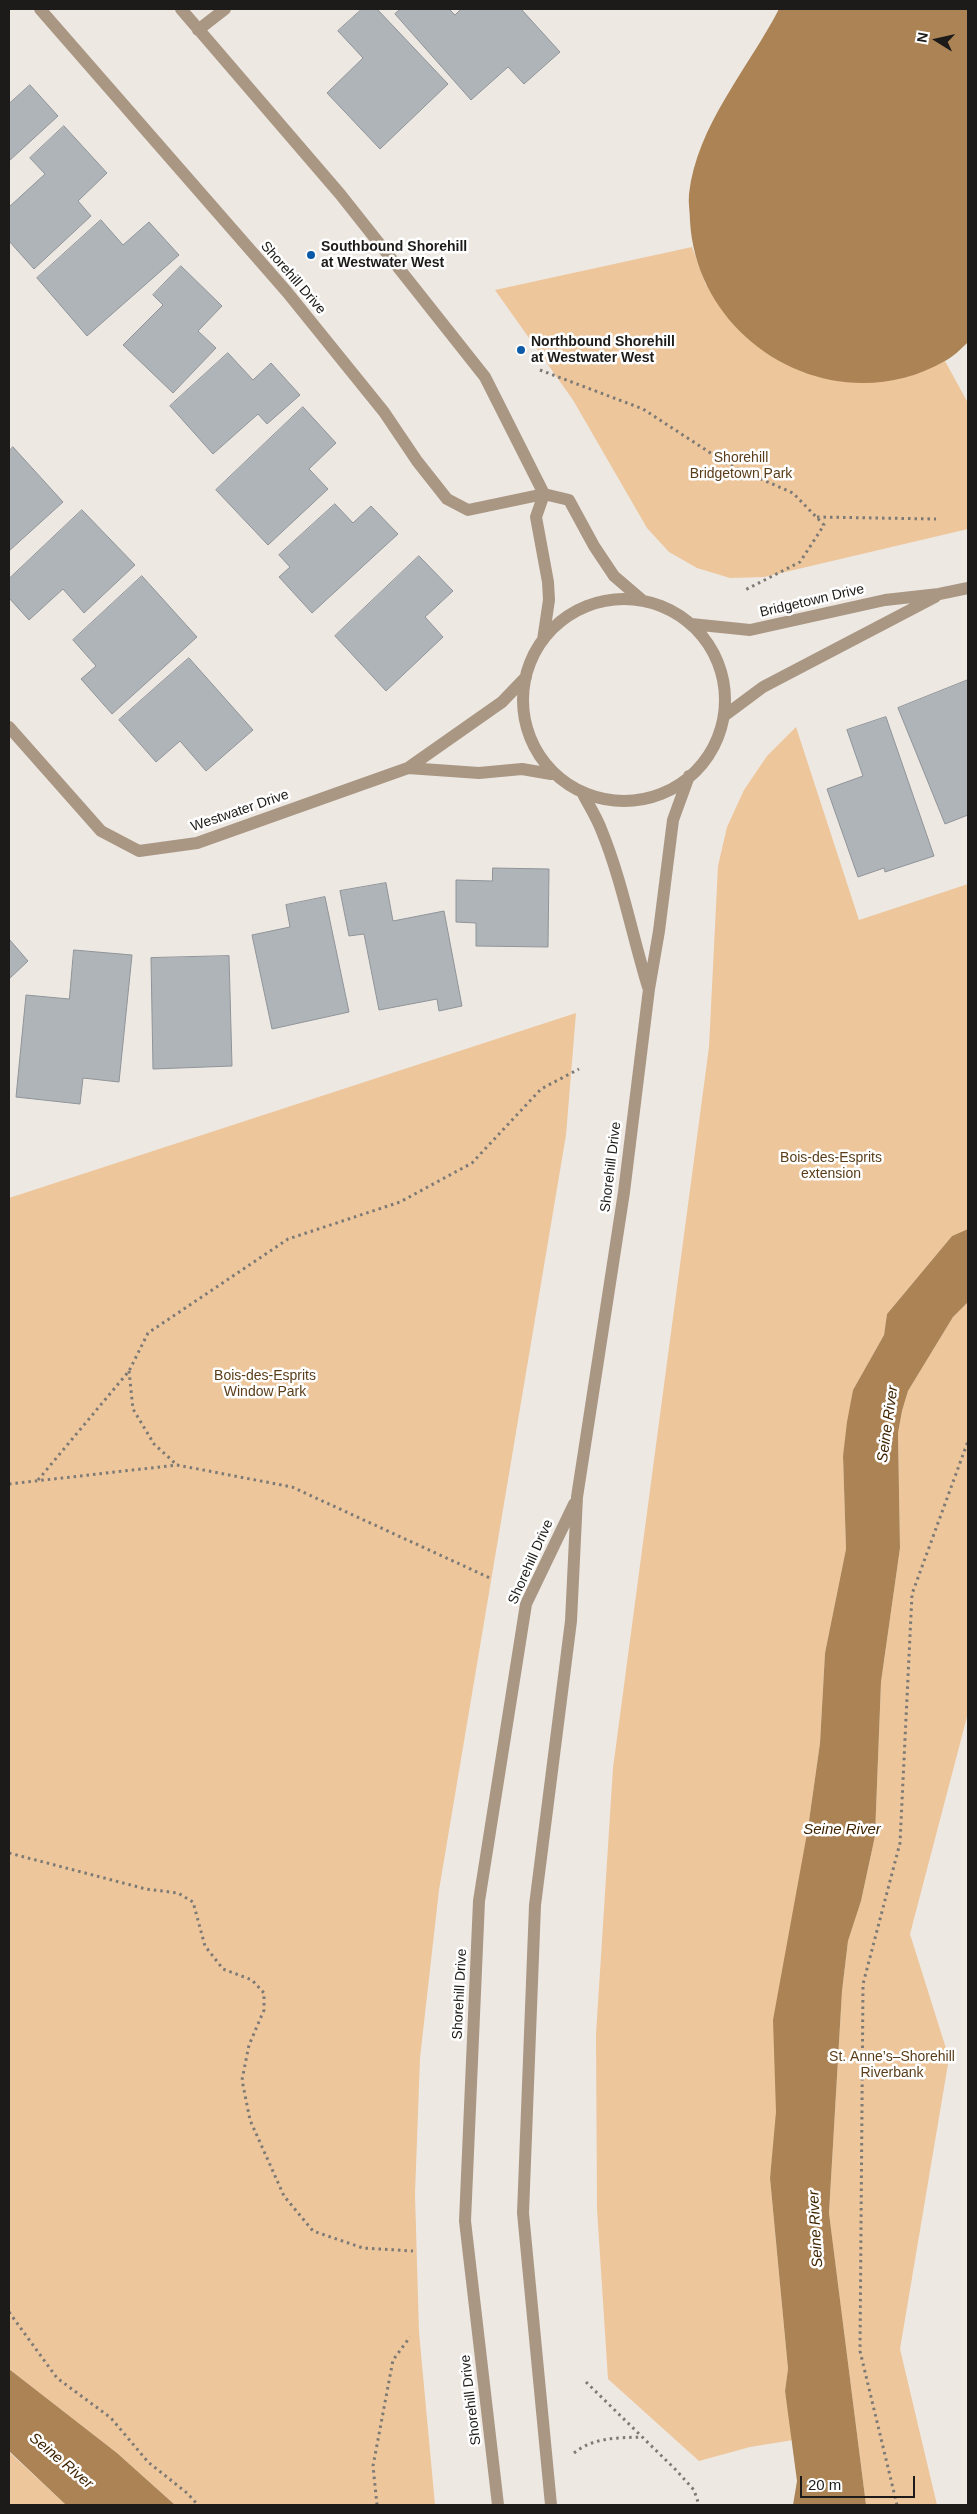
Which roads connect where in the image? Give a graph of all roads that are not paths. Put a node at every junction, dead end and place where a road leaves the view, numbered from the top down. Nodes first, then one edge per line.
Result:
1 (40, 9) edge
2 (181, 9) edge
3 (225, 9) edge
4 (198, 30) junction
5 (544, 494) junction
6 (968, 588) edge
7 (939, 594) junction
8 (642, 600) junction
9 (691, 624) junction
10 (543, 640) junction
11 (526, 676) junction
12 (724, 716) junction
13 (9, 727) edge
14 (408, 768) junction
15 (551, 774) junction
16 (689, 776) junction
17 (582, 792) junction
18 (648, 989) junction
19 (577, 1497) junction
20 (498, 2505) edge
21 (551, 2505) edge

1 - 5 street, Shorehill Drive
2 - 4 street
3 - 4 street
4 - 5 street
5 - 8 street, Shorehill Drive
5 - 10 street
6 - 7 street, Bridgetown Drive
7 - 9 street, Bridgetown Drive
7 - 12 street, Bridgetown Drive
8 - 9 street
8 - 10 street
9 - 12 street
10 - 11 street
11 - 14 street, Westwater Drive
11 - 15 street
12 - 16 street
13 - 14 street, Westwater Drive
14 - 15 street, Westwater Drive
15 - 17 street
16 - 17 street
16 - 18 street, Shorehill Drive
17 - 18 street, Shorehill Drive
18 - 19 street, Shorehill Drive
19 - 20 street, Shorehill Drive
19 - 21 street, Shorehill Drive

